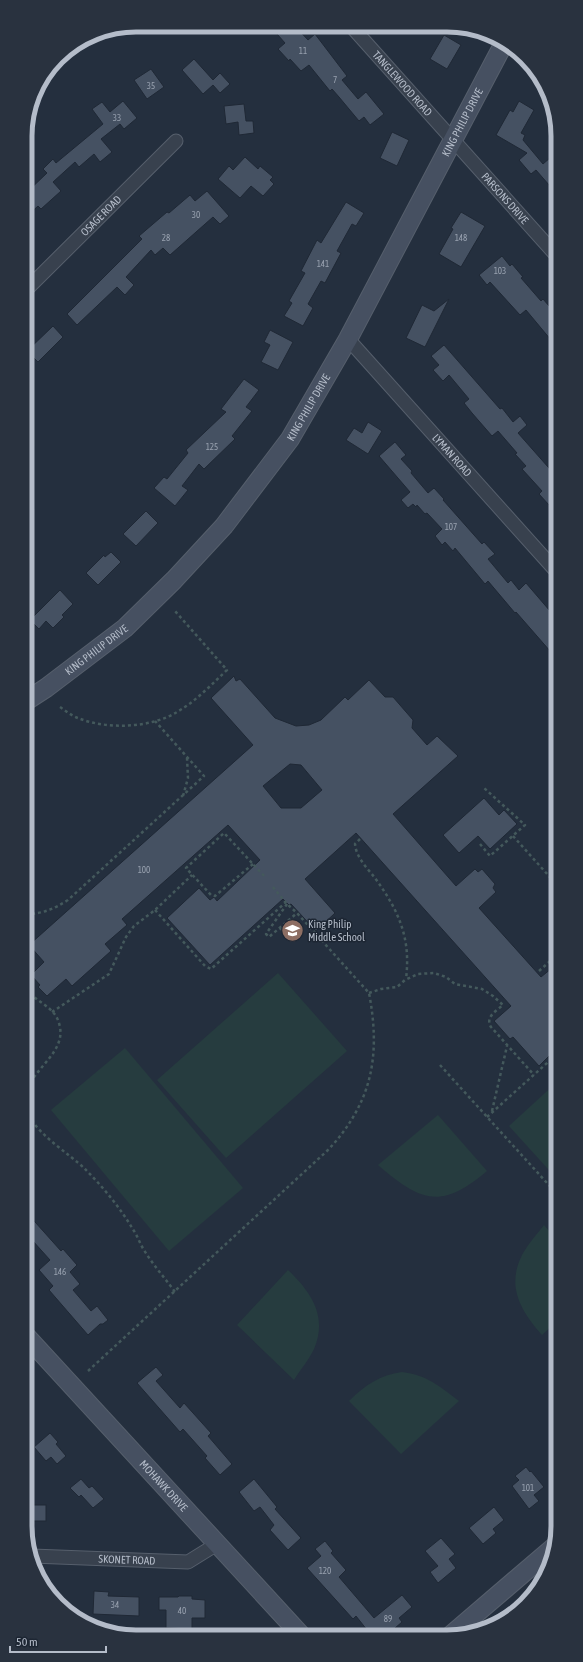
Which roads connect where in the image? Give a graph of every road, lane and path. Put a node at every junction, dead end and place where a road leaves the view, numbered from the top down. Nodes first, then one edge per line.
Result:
1 (356, 32) edge
2 (502, 48) edge
3 (176, 141) dead end
4 (454, 141) junction
5 (551, 249) edge
6 (32, 285) edge
7 (348, 339) junction
8 (551, 565) edge
9 (175, 611) dead end
10 (32, 694) edge
11 (60, 707) dead end
12 (155, 721) junction
13 (187, 757) junction
14 (484, 788) dead end
15 (183, 796) junction
16 (513, 836) junction
17 (360, 839) dead end
18 (480, 844) dead end
19 (253, 864) junction
20 (192, 875) junction
21 (266, 878) dead end
22 (551, 879) edge
23 (272, 886) dead end
24 (286, 903) junction
25 (155, 910) junction
26 (296, 913) junction
27 (32, 914) edge
28 (280, 928) junction
29 (284, 932) dead end
30 (551, 961) edge
31 (540, 971) dead end
32 (405, 980) junction
33 (369, 993) junction
34 (32, 994) edge
35 (52, 1012) junction
36 (507, 1046) junction
37 (551, 1059) edge
38 (440, 1065) dead end
39 (534, 1075) junction
40 (32, 1079) edge
41 (492, 1113) junction
42 (487, 1117) junction
43 (32, 1120) edge
44 (551, 1187) edge
45 (175, 1292) junction
46 (32, 1342) edge
47 (88, 1371) dead end
48 (217, 1544) junction
49 (547, 1553) edge
50 (37, 1556) edge
51 (457, 1629) edge
52 (296, 1630) edge

1 - 4 street, TANGLEWOOD ROAD
2 - 4 street, KING PHILIP DRIVE
3 - 6 street, OSAGE ROAD
4 - 5 street, PARSONS DRIVE
4 - 7 street, KING PHILIP DRIVE
7 - 8 street, LYMAN ROAD
7 - 10 street, KING PHILIP DRIVE
9 - 12 path
11 - 12 path
12 - 13 path
13 - 15 path
13 - 15 path
14 - 16 path
15 - 27 path
16 - 18 path
16 - 22 path
17 - 32 path
19 - 20 path
19 - 20 path
19 - 21 path
20 - 25 path
23 - 24 path
24 - 25 path
24 - 26 path
24 - 28 path
25 - 35 path
26 - 28 path
26 - 33 path
28 - 29 path
30 - 31 path
32 - 33 path
32 - 36 path
33 - 45 path
34 - 35 path
35 - 40 path
36 - 39 path
36 - 41 path
37 - 39 path
38 - 42 path
39 - 41 path
41 - 42 path
42 - 44 path
43 - 45 path
45 - 47 path
46 - 48 street, MOHAWK DRIVE
48 - 50 street, SKONET ROAD
48 - 52 street, MOHAWK DRIVE
49 - 51 street

